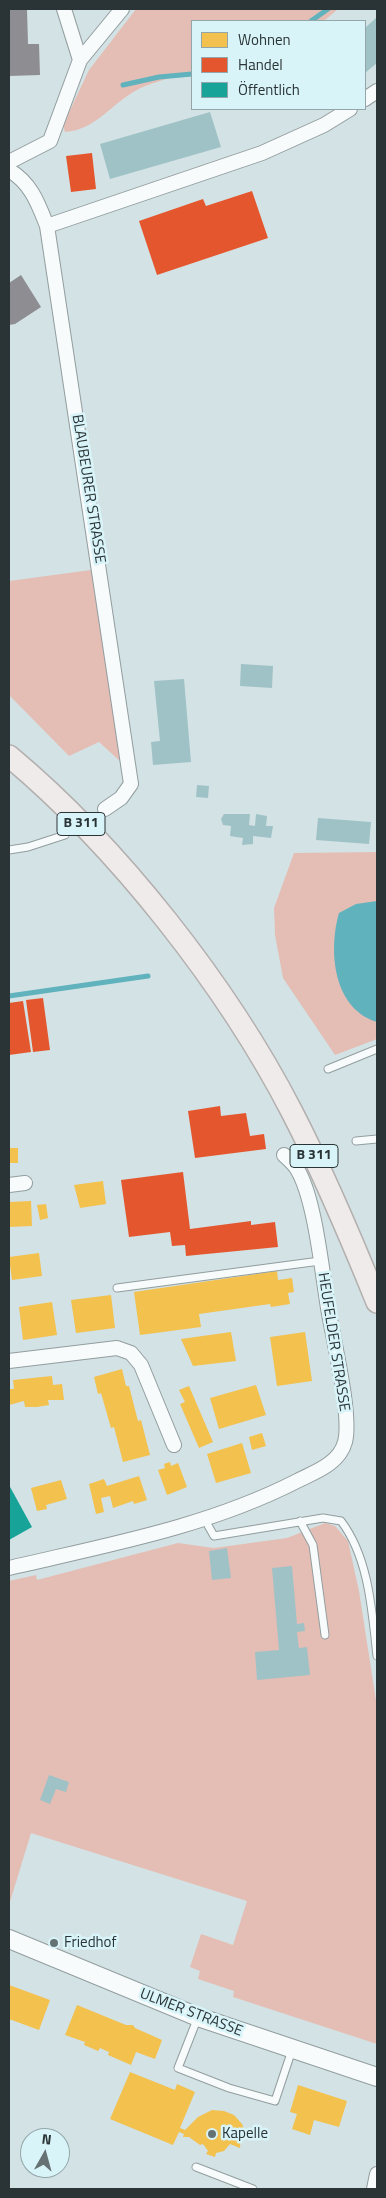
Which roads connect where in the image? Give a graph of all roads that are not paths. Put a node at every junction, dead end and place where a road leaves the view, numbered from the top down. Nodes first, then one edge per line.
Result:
1 (64, 9) edge
2 (122, 9) edge
3 (80, 60) junction
4 (377, 91) edge
5 (366, 98) edge
6 (348, 110) edge
7 (9, 162) edge
8 (9, 170) edge
9 (47, 226) junction
10 (9, 756) edge
11 (9, 762) edge
12 (28, 772) junction
13 (105, 809) dead end
14 (65, 835) dead end
15 (9, 850) edge
16 (377, 1049) edge
17 (328, 1069) dead end
18 (377, 1139) edge
19 (356, 1141) dead end
20 (284, 1155) dead end
21 (25, 1183) dead end
22 (9, 1185) edge
23 (320, 1261) junction
24 (117, 1288) dead end
25 (377, 1302) edge
26 (9, 1361) edge
27 (174, 1445) dead end
28 (206, 1520) junction
29 (300, 1521) junction
30 (9, 1568) edge
31 (325, 1635) dead end
32 (377, 1656) edge
33 (9, 1939) edge
34 (198, 2017) junction
35 (292, 2050) junction
36 (377, 2077) edge
37 (196, 2167) dead end
38 (377, 2174) edge
39 (253, 2189) edge
40 (374, 2189) edge

1 - 3 street
2 - 3 street
3 - 7 street
4 - 5 street
6 - 9 street
8 - 9 street, BLAUBEURER STRASSE
9 - 13 street, BLAUBEURER STRASSE
10 - 12 main road, B 311
11 - 12 main road
12 - 25 main road, B 311
14 - 15 lane
16 - 17 lane
18 - 19 lane
20 - 23 street, HEUFELDER STRASSE
21 - 22 street
23 - 24 lane
23 - 28 street, HEUFELDER STRASSE
26 - 27 street
28 - 29 lane
28 - 30 street, HEUFELDER STRASSE
29 - 31 lane
29 - 32 lane
33 - 34 street, ULMER STRASSE
34 - 35 street, ULMER STRASSE
34 - 35 lane
35 - 36 street, ULMER STRASSE
37 - 39 lane
38 - 40 street

